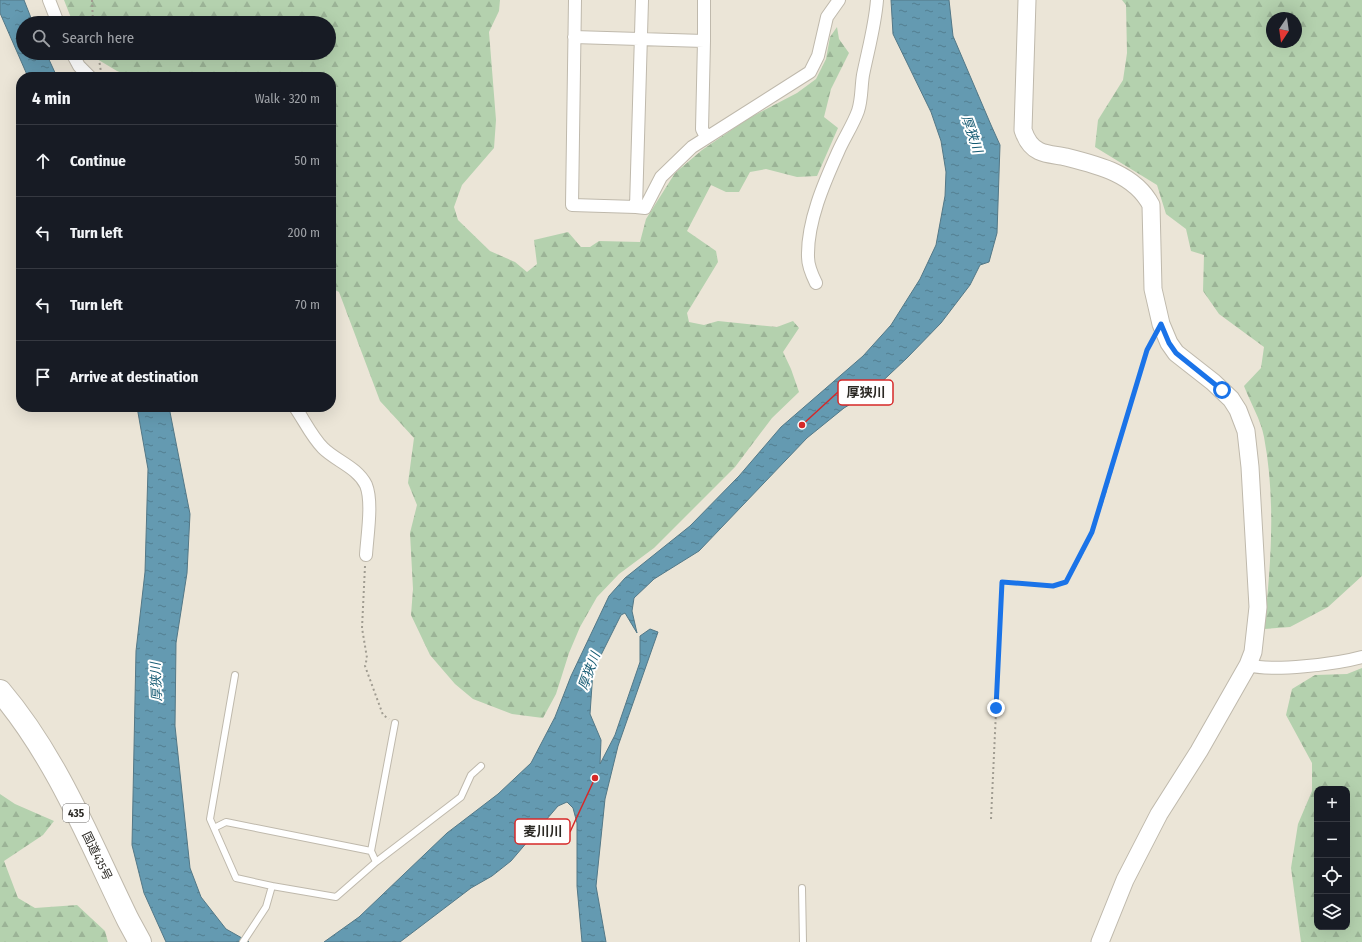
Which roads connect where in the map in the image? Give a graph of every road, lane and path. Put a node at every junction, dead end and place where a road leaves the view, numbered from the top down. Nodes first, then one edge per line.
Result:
1 (49, 0) edge
2 (92, 0) edge
3 (575, 0) edge
4 (642, 0) edge
5 (704, 0) edge
6 (839, 0) edge
7 (877, 0) edge
8 (1027, 0) edge
9 (55, 16) edge
10 (93, 16) edge
11 (574, 37) junction
12 (641, 39) junction
13 (704, 41) junction
14 (76, 60) edge
15 (99, 60) edge
16 (85, 72) edge
17 (100, 72) edge
18 (706, 137) junction
19 (636, 207) junction
20 (816, 283) dead end
21 (1161, 324) junction
22 (298, 412) edge
23 (366, 555) joint
24 (1362, 657) edge
25 (1248, 665) junction
26 (235, 675) dead end
27 (0, 691) edge
28 (395, 723) joint
29 (481, 766) dead end
30 (991, 819) dead end
31 (214, 828) junction
32 (370, 852) junction
33 (376, 862) junction
34 (272, 886) junction
35 (802, 888) dead end
36 (140, 942) edge
37 (243, 942) edge
38 (803, 942) edge
39 (1100, 942) edge

1 - 9 street
2 - 10 path
3 - 11 street
4 - 12 street
5 - 13 street
6 - 18 street
7 - 20 street
8 - 21 street
11 - 12 street
11 - 19 street
12 - 13 street
12 - 19 street
13 - 18 street
14 - 16 street
15 - 17 path
18 - 19 street
21 - 25 street
21 - 30 path
22 - 23 street
23 - 28 path
24 - 25 street
25 - 39 street
26 - 31 lane
27 - 36 highway, 国道435号 / 435
28 - 32 lane
29 - 33 lane
31 - 32 lane
31 - 34 lane
32 - 33 lane
33 - 34 lane
34 - 37 lane
35 - 38 lane

